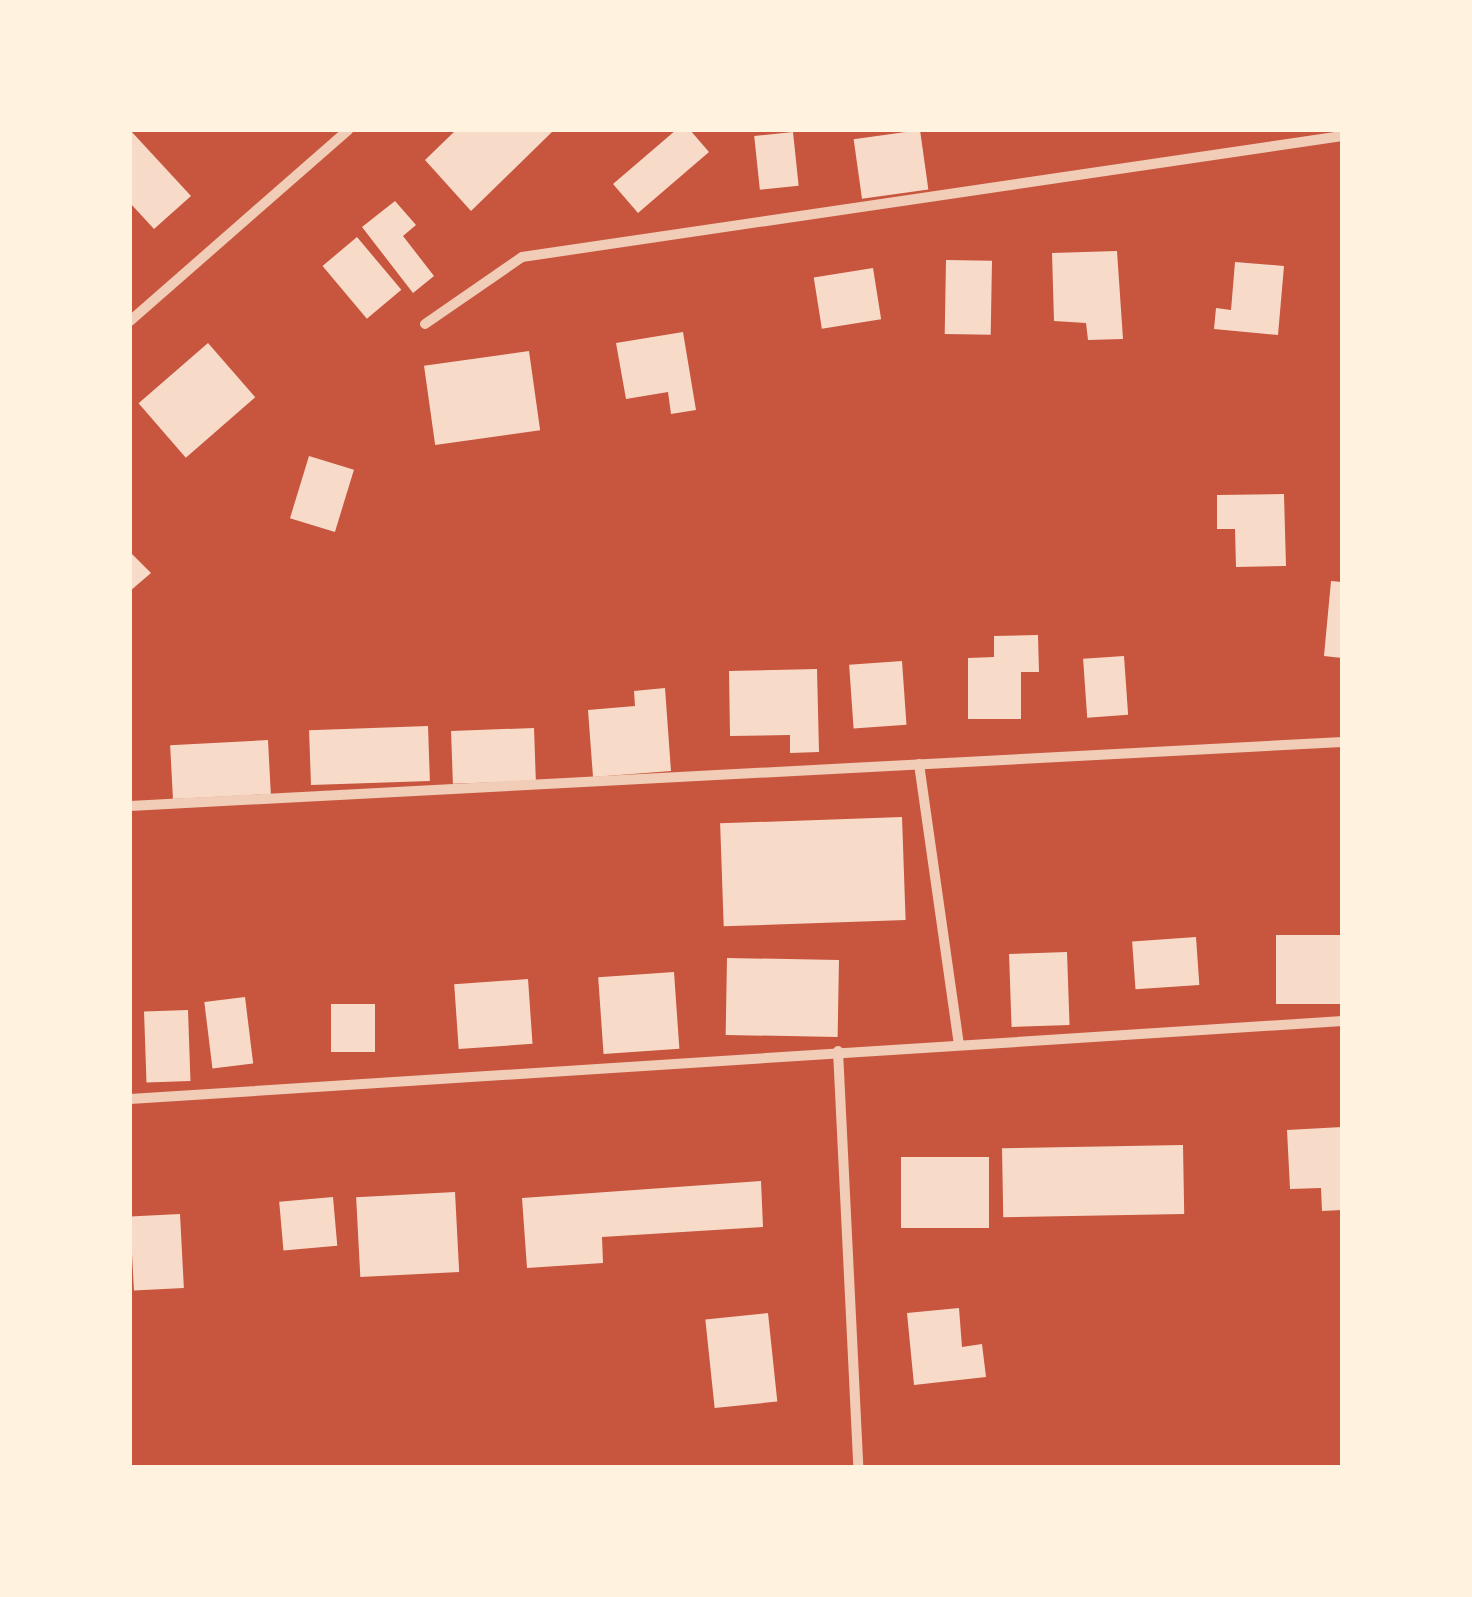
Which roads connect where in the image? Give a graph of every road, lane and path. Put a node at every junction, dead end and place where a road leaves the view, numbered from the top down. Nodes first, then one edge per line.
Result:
1 (348, 130) edge
2 (1342, 136) edge
3 (130, 321) edge
4 (425, 324) dead end
5 (1342, 742) edge
6 (919, 764) junction
7 (130, 806) edge
8 (1342, 1021) edge
9 (959, 1044) junction
10 (838, 1052) junction
11 (130, 1099) edge
12 (858, 1467) edge

1 - 3 street
2 - 4 street
5 - 6 street
6 - 7 street
6 - 9 street
8 - 9 street
9 - 10 street
10 - 11 street
10 - 12 street

